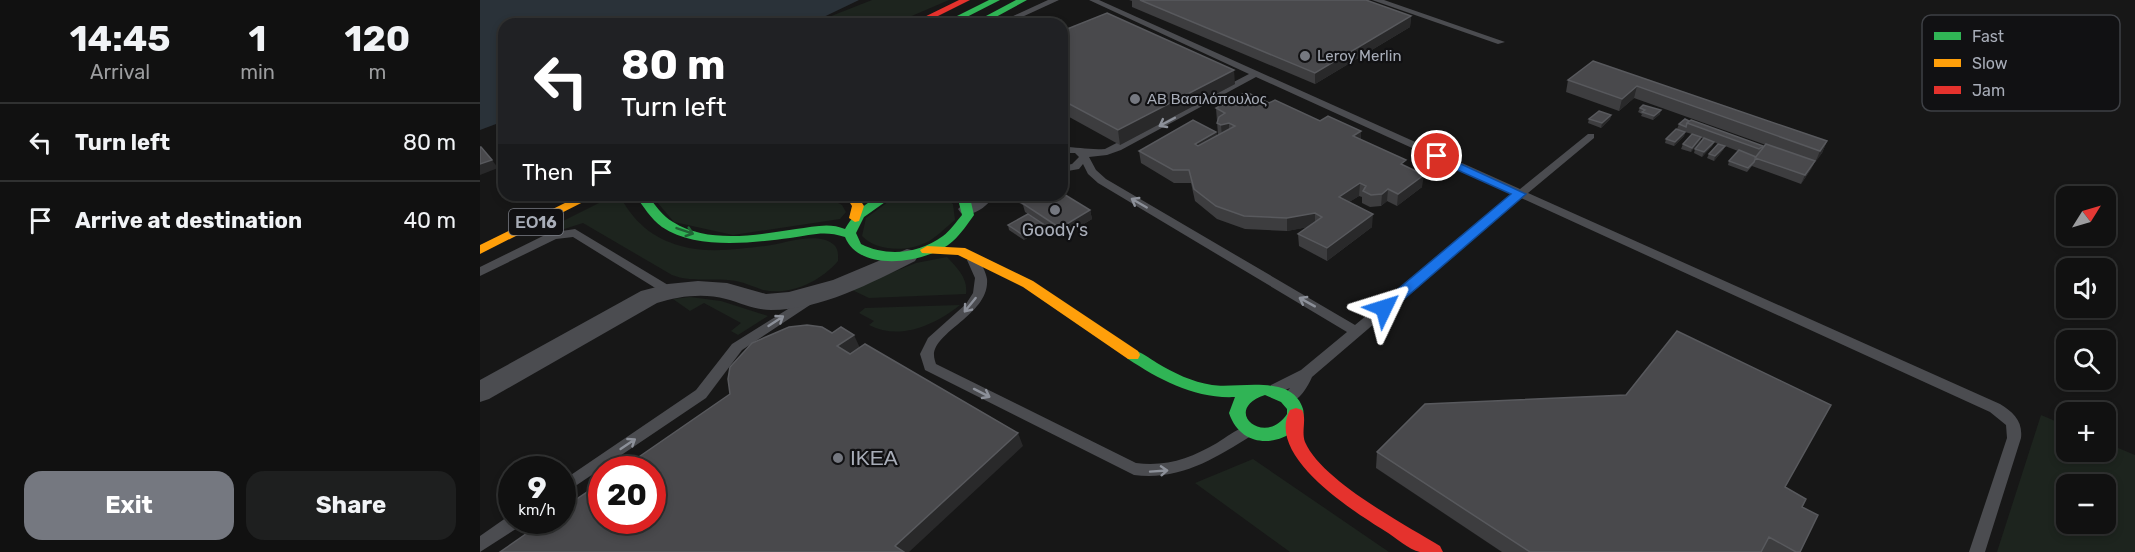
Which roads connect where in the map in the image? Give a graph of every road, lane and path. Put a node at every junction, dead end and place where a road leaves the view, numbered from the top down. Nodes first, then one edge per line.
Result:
1 (966, 0) edge
2 (996, 0) edge
3 (1023, 0) edge
4 (1055, 0) edge
5 (1093, 0) edge
6 (1376, 0) edge
7 (928, 18) edge
8 (959, 18) edge
9 (988, 18) edge
10 (1014, 18) edge
11 (1501, 42) dead end
12 (1255, 74) junction
13 (1591, 136) dead end
14 (1068, 145) edge
15 (1068, 151) edge
16 (1081, 153) junction
17 (1068, 168) edge
18 (1520, 194) junction
19 (579, 201) edge
20 (647, 201) edge
21 (857, 201) edge
22 (876, 201) edge
23 (979, 201) edge
24 (966, 213) edge
25 (855, 218) junction
26 (850, 239) junction
27 (991, 249) dead end
28 (480, 250) edge
29 (917, 253) junction
30 (969, 254) junction
31 (480, 272) edge
32 (1028, 284) junction
33 (669, 291) junction
34 (824, 291) junction
35 (793, 298) junction
36 (1357, 332) junction
37 (1154, 368) junction
38 (1306, 374) junction
39 (1274, 389) junction
40 (1256, 390) junction
41 (480, 392) edge
42 (1289, 397) junction
43 (1204, 404) dead end
44 (1221, 412) dead end
45 (1296, 414) junction
46 (1237, 420) junction
47 (1248, 431) junction
48 (1264, 435) junction
49 (1275, 449) dead end
50 (1291, 461) dead end
51 (576, 479) edge
52 (1342, 491) junction
53 (498, 532) edge
54 (480, 545) edge
55 (1434, 552) edge
56 (1977, 552) edge

1 - 7 street
2 - 8 street
3 - 9 street
4 - 10 lane
5 - 12 lane
6 - 11 lane
12 -> 16 lane
12 - 18 lane
13 - 18 lane
14 - 16 lane
15 - 16 lane
16 - 17 lane
36 -> 16 lane
18 - 36 lane
18 - 56 lane
19 - 28 street, ΕΟ16
20 -> 26 street
21 - 25 street
22 - 25 street
23 - 24 street
24 - 29 street
25 - 26 street
26 - 29 street
26 - 35 street
27 - 32 street
29 - 30 street
29 - 34 street
30 - 32 street
30 -> 47 lane
31 - 33 lane
32 - 37 street
33 - 35 street
33 - 41 street
34 - 35 street
51 -> 34 lane
36 - 38 lane
37 - 40 street
37 - 43 street
38 - 39 lane
38 - 42 lane
39 - 40 street
39 - 42 street
40 - 46 street
42 - 45 street
44 - 46 street
45 - 48 street
45 - 52 street
46 - 47 street
47 - 48 street
48 - 49 street
50 - 52 street
52 - 55 street
53 - 54 lane

